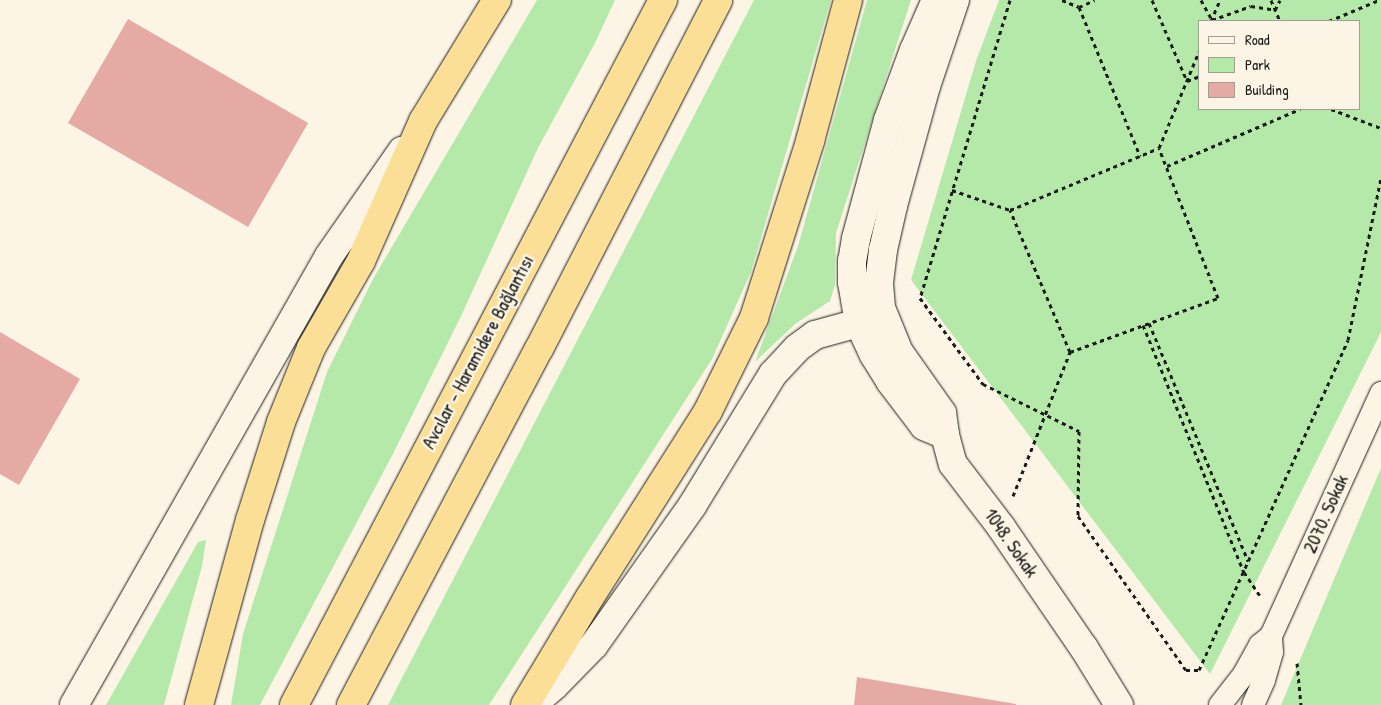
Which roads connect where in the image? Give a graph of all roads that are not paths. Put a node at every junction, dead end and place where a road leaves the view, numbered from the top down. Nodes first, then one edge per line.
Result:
1 (497, 0) edge
2 (663, 0) edge
3 (718, 0) edge
4 (848, 0) edge
5 (936, 0) edge
6 (955, 0) edge
7 (423, 122) junction
8 (870, 316) junction
9 (1381, 393) edge
10 (1274, 628) junction
11 (1084, 648) junction
12 (74, 705) edge
13 (199, 705) edge
14 (294, 705) edge
15 (350, 705) edge
16 (526, 705) edge
17 (532, 705) edge
18 (1119, 705) edge
19 (1139, 705) edge
20 (1220, 705) edge
21 (1253, 705) edge

1 - 7 highway
2 - 14 highway, Avcılar - Haramidere Bağlantısı
3 - 15 highway
4 - 16 highway
5 - 8 main road
6 - 8 main road
7 - 12 main road
7 - 13 highway
8 - 11 main road, 1048. Sokak
8 - 17 main road
9 - 10 street, 2070. Sokak
10 - 20 street
10 - 21 street
11 - 18 main road
11 - 19 main road

